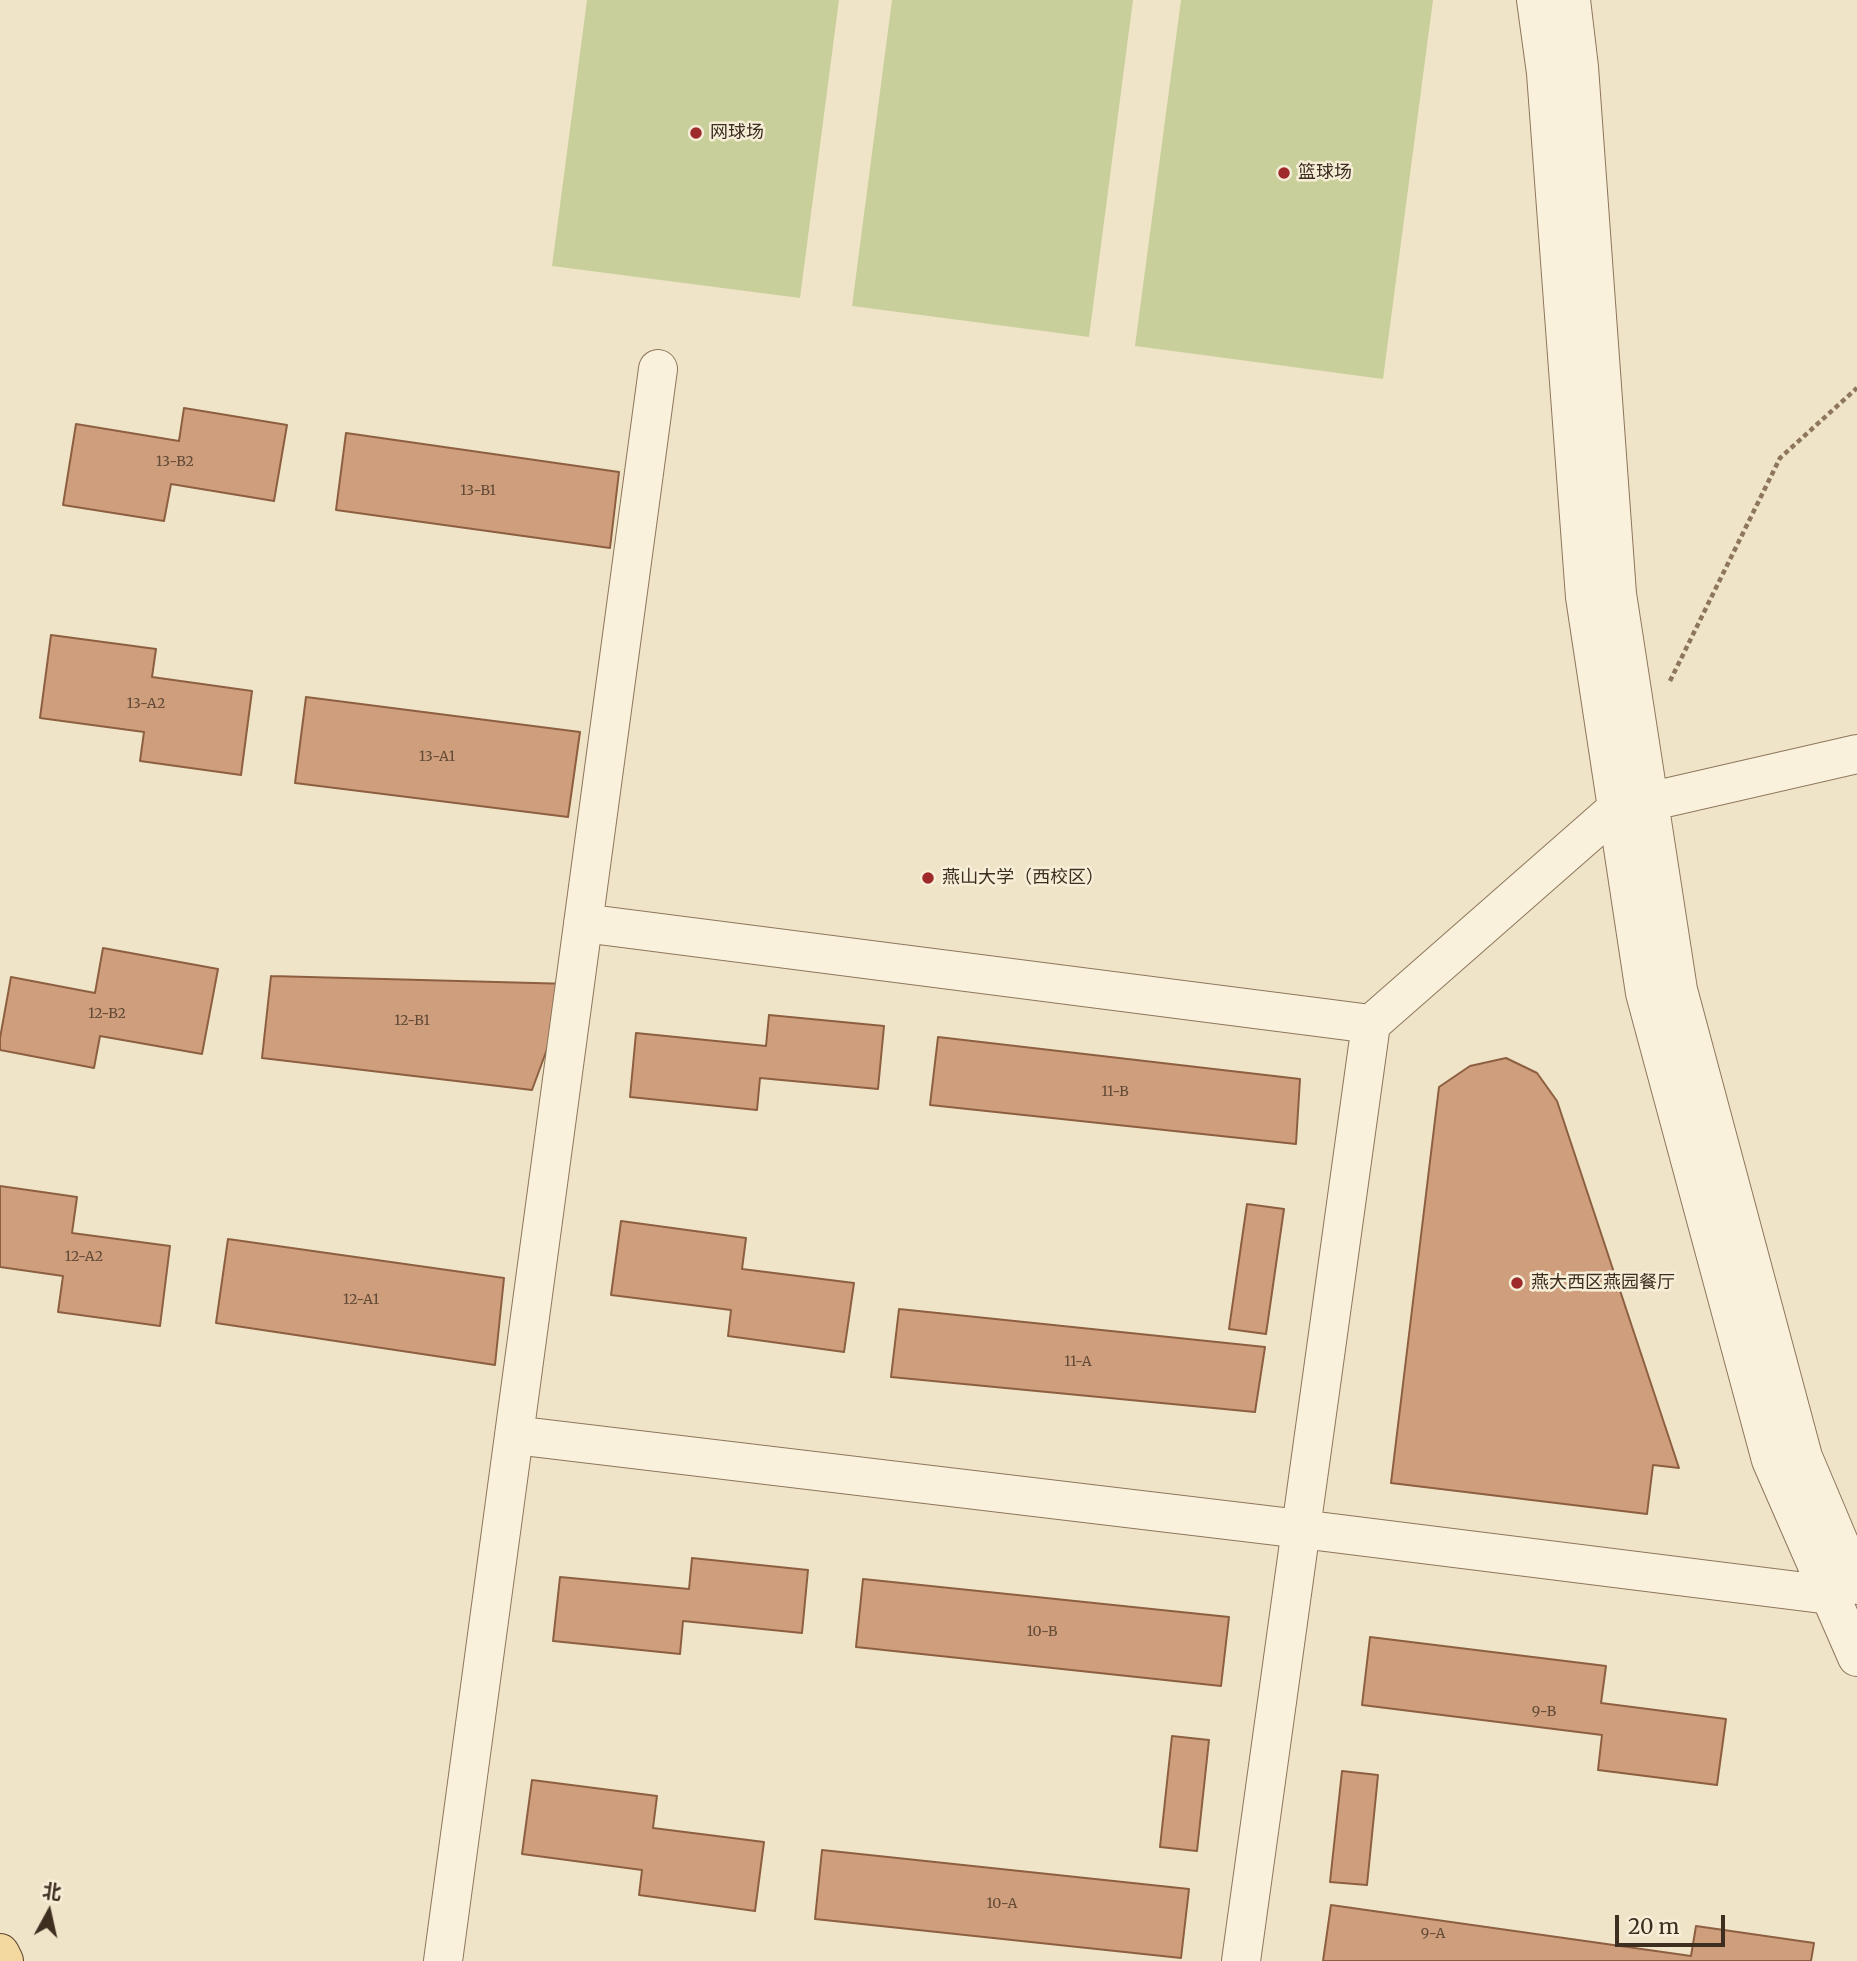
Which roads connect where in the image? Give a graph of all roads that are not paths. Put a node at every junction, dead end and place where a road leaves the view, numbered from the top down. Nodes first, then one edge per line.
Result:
1 (1536, 0) edge
2 (1571, 0) edge
3 (658, 369) dead end
4 (1857, 754) edge
5 (1637, 798) junction
6 (583, 923) junction
7 (1371, 1024) junction
8 (514, 1435) junction
9 (1301, 1529) junction
10 (1847, 1587) edge
11 (1857, 1657) edge
12 (0, 1953) edge
13 (4, 1961) edge
14 (443, 1961) edge
15 (1241, 1961) edge

1 - 5 street
2 - 5 street
3 - 6 street
4 - 5 street
5 - 7 street
5 - 10 street
6 - 7 street
6 - 8 street
7 - 9 street
8 - 9 street
8 - 14 street
9 - 10 street
9 - 15 street
10 - 11 street
12 - 13 main road

